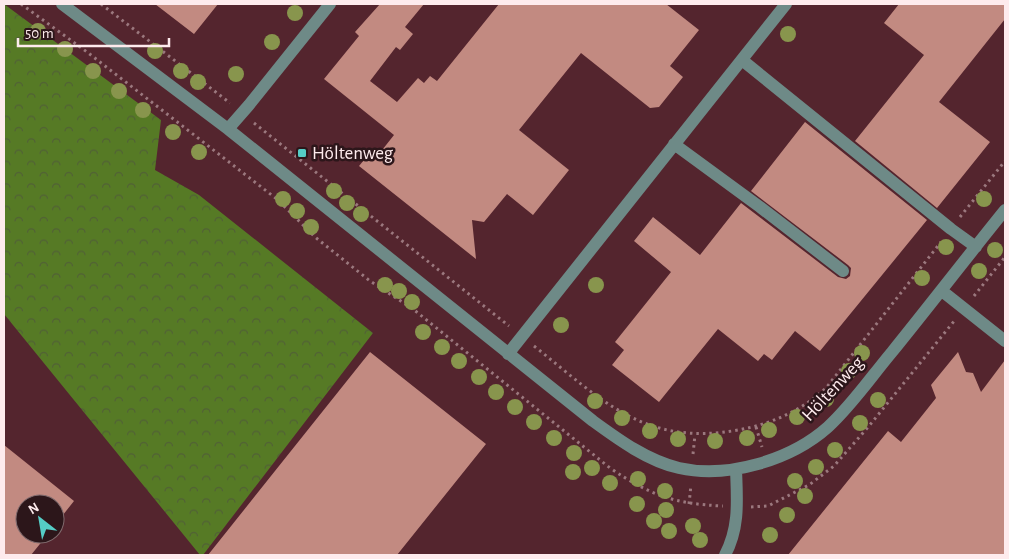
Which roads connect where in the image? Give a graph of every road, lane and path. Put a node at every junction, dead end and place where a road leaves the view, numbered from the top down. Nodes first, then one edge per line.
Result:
1 (62, 4) edge
2 (330, 4) edge
3 (786, 4) edge
4 (742, 60) junction
5 (228, 129) junction
6 (674, 144) junction
7 (1005, 210) edge
8 (976, 247) junction
9 (843, 271) dead end
10 (942, 291) junction
11 (1005, 341) edge
12 (508, 354) junction
13 (736, 468) junction
14 (725, 555) edge

1 - 5 street, Höltenweg
2 - 5 street
3 - 4 street
4 - 6 street
4 - 8 street
5 - 12 street, Höltenweg
6 - 9 street
6 - 12 street
7 - 8 street, Höltenweg
8 - 10 street, Höltenweg
10 - 11 street
10 - 13 street, Höltenweg
12 - 13 street, Höltenweg
13 - 14 street

